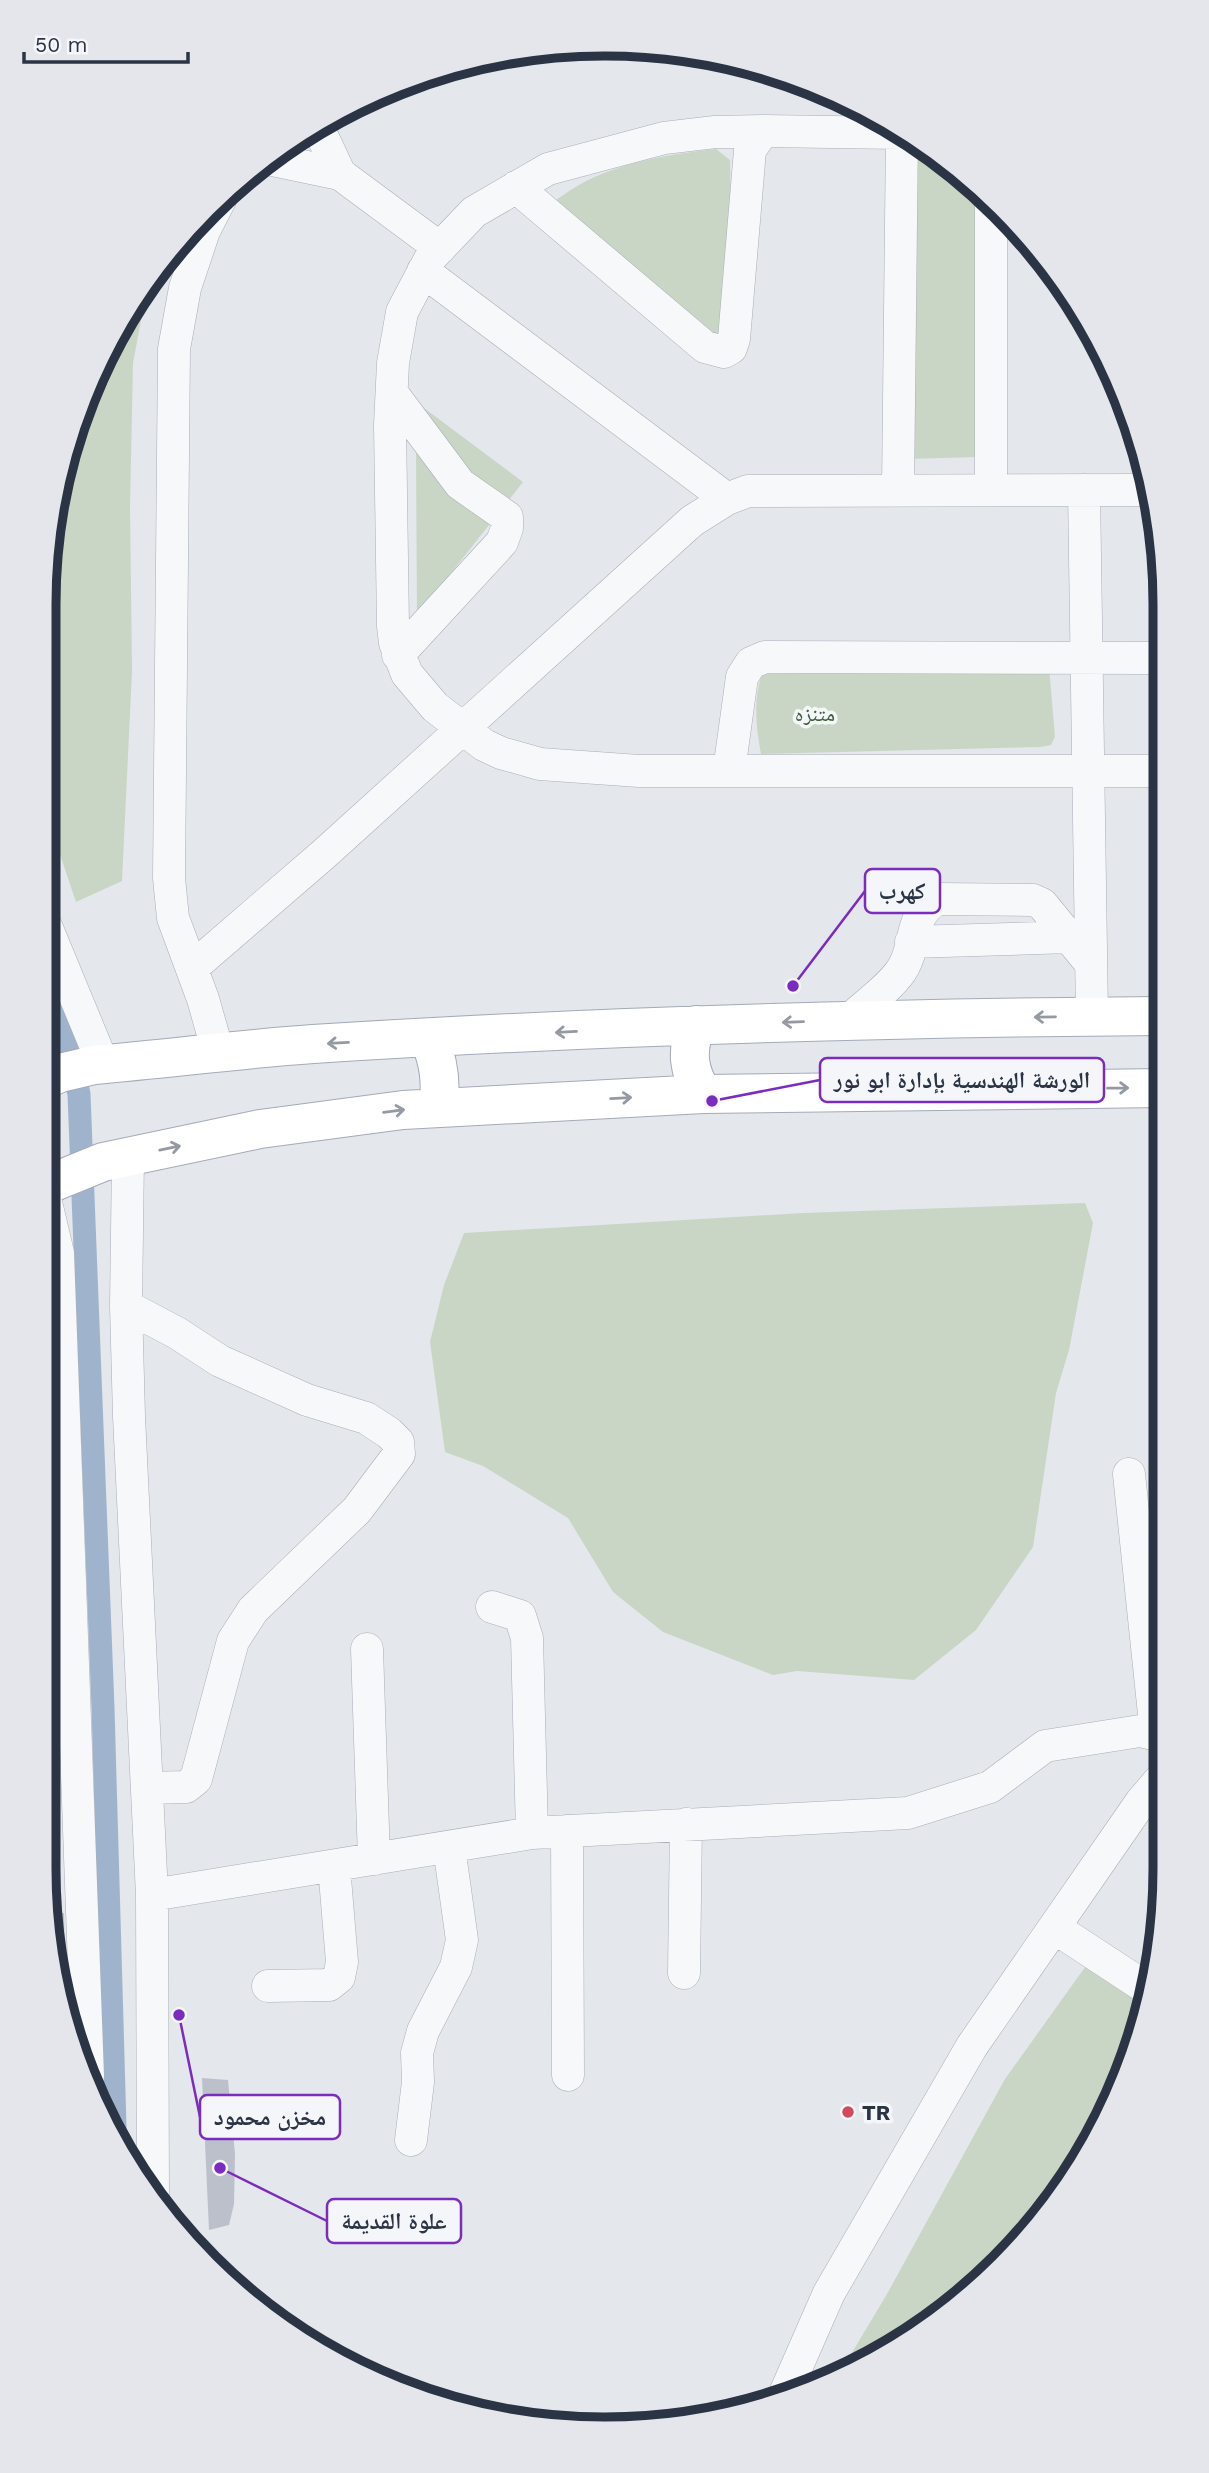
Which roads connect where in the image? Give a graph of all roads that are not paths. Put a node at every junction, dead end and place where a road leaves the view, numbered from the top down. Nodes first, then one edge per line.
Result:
1 (763, 131) junction
2 (321, 134) edge
3 (886, 134) edge
4 (901, 143) edge
5 (281, 162) edge
6 (340, 174) junction
7 (516, 187) junction
8 (991, 216) edge
9 (204, 230) edge
10 (431, 259) junction
11 (392, 393) junction
12 (1139, 483) edge
13 (898, 490) junction
14 (991, 490) junction
15 (1084, 490) junction
16 (727, 499) junction
17 (398, 656) junction
18 (1086, 658) junction
19 (1153, 658) edge
20 (461, 729) junction
21 (729, 771) junction
22 (1153, 771) edge
23 (1088, 772) junction
24 (1070, 937) junction
25 (911, 942) junction
26 (1091, 964) junction
27 (192, 968) junction
28 (56, 978) edge
29 (1092, 1016) junction
30 (1153, 1016) edge
31 (849, 1020) junction
32 (696, 1025) junction
33 (429, 1038) junction
34 (218, 1052) junction
35 (75, 1071) edge
36 (1153, 1088) edge
37 (703, 1094) junction
38 (438, 1108) junction
39 (116, 1160) junction
40 (56, 1183) edge
41 (56, 1230) edge
42 (126, 1306) junction
43 (1129, 1474) dead end
44 (492, 1607) dead end
45 (367, 1649) dead end
46 (1153, 1676) edge
47 (1153, 1734) edge
48 (1153, 1787) edge
49 (147, 1788) junction
50 (686, 1824) junction
51 (567, 1831) junction
52 (532, 1833) junction
53 (449, 1847) junction
54 (374, 1859) junction
55 (334, 1866) junction
56 (152, 1895) junction
57 (1055, 1928) junction
58 (684, 1973) dead end
59 (1140, 1984) edge
60 (268, 1986) dead end
61 (87, 2050) edge
62 (568, 2075) dead end
63 (411, 2140) dead end
64 (153, 2180) edge
65 (789, 2385) edge

1 - 3 street
1 - 7 street
1 - 7 street
2 - 6 street
4 - 13 street
5 - 6 street
6 - 10 street
7 - 10 street
8 - 14 street
9 - 27 street
10 - 11 street
10 - 16 street
11 - 17 street
11 - 17 street
12 - 15 street
13 - 14 street
13 - 16 street
14 - 15 street
15 - 18 street
16 - 20 street
17 - 20 street
18 - 19 street
18 - 21 street
18 - 23 street
20 - 21 street
20 - 27 street
21 - 23 street
22 - 23 street
23 - 26 street
24 - 25 street
24 - 25 street
24 - 26 street
25 - 31 street
26 - 29 street
27 - 34 street
28 - 35 street
29 - 30 main road
29 -> 31 main road
31 -> 32 main road
32 -> 33 main road
32 - 37 main road
33 -> 34 main road
33 - 38 main road
34 - 35 main road
37 -> 36 main road
38 -> 37 main road
39 -> 38 main road
39 - 40 main road
39 - 42 street
41 - 61 street
42 - 49 street
42 - 49 street
43 - 46 street
44 - 52 street
45 - 54 street
47 - 50 street
48 - 57 street
49 - 56 street
50 - 51 street
50 - 58 street
51 - 52 street
51 - 62 street
52 - 53 street
53 - 54 street
53 - 63 street
54 - 55 street
55 - 56 street
55 - 60 street
56 - 64 street
57 - 59 street
57 - 65 street

